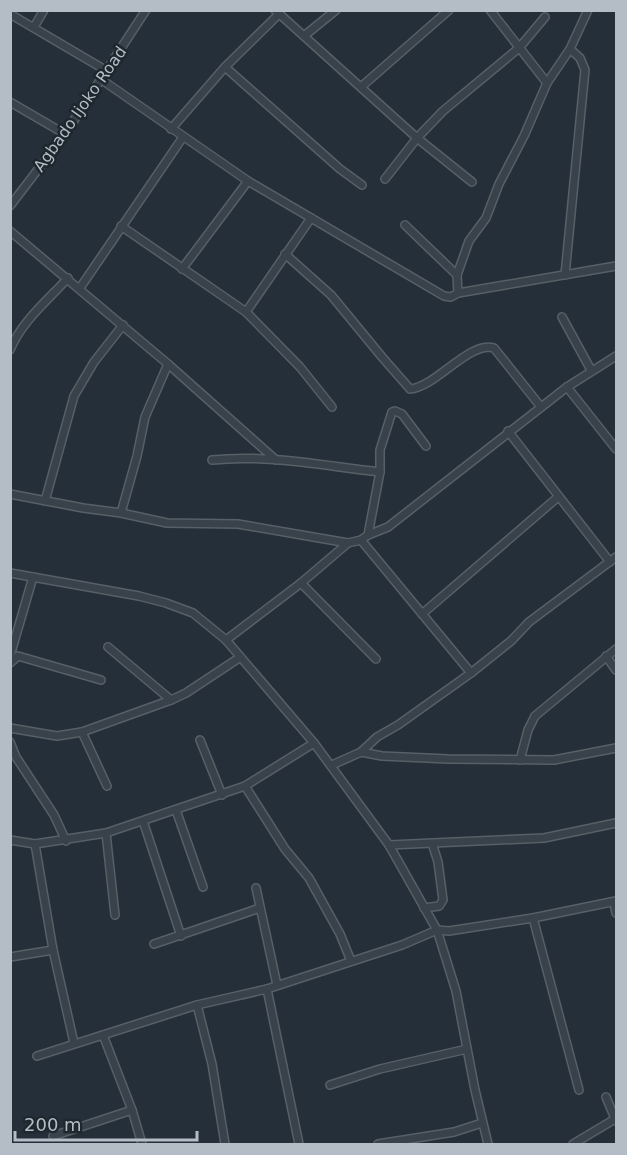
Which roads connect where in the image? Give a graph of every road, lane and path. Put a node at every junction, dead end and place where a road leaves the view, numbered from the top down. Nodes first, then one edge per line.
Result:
1 (44, 10) edge
2 (146, 10) edge
3 (336, 10) edge
4 (449, 10) edge
5 (490, 10) edge
6 (588, 10) edge
7 (277, 12) edge
8 (10, 14) edge
9 (546, 17) dead end
10 (34, 27) junction
11 (304, 36) junction
12 (519, 48) junction
13 (570, 49) junction
14 (225, 67) junction
15 (107, 71) junction
16 (102, 80) junction
17 (547, 82) junction
18 (361, 87) junction
19 (10, 102) edge
20 (171, 129) junction
21 (65, 134) junction
22 (183, 137) junction
23 (417, 138) junction
24 (385, 180) dead end
25 (248, 182) junction
26 (472, 182) dead end
27 (362, 185) dead end
28 (10, 206) edge
29 (311, 218) junction
30 (405, 225) dead end
31 (121, 226) junction
32 (10, 231) edge
33 (285, 254) junction
34 (616, 267) edge
35 (182, 269) junction
36 (457, 275) junction
37 (565, 275) junction
38 (68, 278) junction
39 (80, 288) junction
40 (458, 292) junction
41 (246, 312) junction
42 (562, 317) dead end
43 (123, 325) junction
44 (10, 350) edge
45 (616, 356) edge
46 (168, 364) junction
47 (591, 370) junction
48 (567, 387) junction
49 (332, 407) dead end
50 (541, 407) junction
51 (508, 431) junction
52 (426, 446) dead end
53 (616, 449) edge
54 (212, 460) dead end
55 (276, 460) junction
56 (380, 472) junction
57 (10, 494) edge
58 (558, 497) junction
59 (45, 501) junction
60 (121, 513) junction
61 (368, 535) junction
62 (361, 540) junction
63 (348, 543) junction
64 (613, 559) edge
65 (10, 573) edge
66 (33, 577) junction
67 (301, 584) junction
68 (422, 614) junction
69 (226, 640) junction
70 (108, 647) dead end
71 (616, 649) edge
72 (10, 656) edge
73 (606, 656) junction
74 (239, 658) junction
75 (376, 659) dead end
76 (10, 663) edge
77 (616, 670) edge
78 (471, 673) junction
79 (101, 680) dead end
80 (171, 700) junction
81 (10, 728) edge
82 (82, 732) junction
83 (200, 740) dead end
84 (10, 742) edge
85 (314, 743) junction
86 (616, 748) edge
87 (361, 752) junction
88 (520, 760) junction
89 (332, 765) junction
90 (107, 786) dead end
91 (245, 786) junction
92 (222, 795) junction
93 (176, 810) junction
94 (143, 821) junction
95 (616, 823) edge
96 (106, 833) junction
97 (10, 840) edge
98 (66, 841) junction
99 (432, 843) junction
100 (35, 844) junction
101 (388, 845) junction
102 (203, 887) dead end
103 (256, 888) dead end
104 (615, 902) edge
105 (260, 908) junction
106 (424, 908) junction
107 (616, 913) edge
108 (115, 915) dead end
109 (533, 918) junction
110 (437, 930) junction
111 (181, 936) junction
112 (154, 944) dead end
113 (53, 950) junction
114 (10, 957) edge
115 (351, 961) junction
116 (278, 985) junction
117 (267, 989) junction
118 (197, 1005) junction
119 (103, 1035) junction
120 (74, 1043) junction
121 (467, 1049) junction
122 (37, 1056) dead end
123 (330, 1085) dead end
124 (579, 1090) dead end
125 (606, 1097) dead end
126 (132, 1110) junction
127 (616, 1120) edge
128 (482, 1123) junction
129 (53, 1136) dead end
130 (398, 1143) edge
131 (142, 1144) edge
132 (225, 1144) edge
133 (299, 1144) edge
134 (378, 1144) edge
135 (488, 1144) edge
136 (573, 1144) edge

1 - 10 street
2 - 15 street, Agbado Ijoko Road
3 - 11 street
4 - 18 street
5 - 12 street
6 - 13 street
7 - 11 street
7 - 14 street
8 - 10 street
9 - 12 street
10 - 15 street
11 - 18 street
12 - 17 street
12 - 23 street
13 - 17 street
13 - 37 street
14 - 20 street
14 - 27 street
15 - 16 street, Agbado Ijoko Road
16 - 20 street
16 - 21 street, Agbado Ijoko Road
17 - 36 street
18 - 23 street
19 - 21 street
20 - 22 street
21 - 28 street, Agbado Ijoko Road
22 - 25 street
22 - 31 street
23 - 24 street
23 - 26 street
25 - 29 street
25 - 35 street
29 - 33 street
29 - 40 street
30 - 36 street
31 - 35 street
31 - 39 street
32 - 38 street
33 - 41 street
33 - 50 street
34 - 37 street
35 - 41 street
36 - 40 street
37 - 40 street
38 - 39 street
38 - 44 street
39 - 43 street
41 - 49 street
42 - 47 street
43 - 46 street
43 - 59 street
45 - 47 street
46 - 55 street
46 - 60 street
47 - 48 street
48 - 50 street
48 - 53 street
50 - 51 street
51 - 58 street
51 - 61 street
52 - 56 street
54 - 55 street
55 - 56 street
56 - 61 street
57 - 59 street
58 - 64 street
58 - 68 street
59 - 60 street
60 - 63 street
61 - 62 street
62 - 63 street
62 - 68 street
63 - 67 street
64 - 78 street
65 - 66 street
66 - 69 street
66 - 72 street
67 - 69 street
67 - 75 street
68 - 78 street
69 - 74 street
70 - 80 street
71 - 73 street
73 - 77 street
73 - 88 street
74 - 80 street
74 - 85 street
76 - 79 street
78 - 87 street
80 - 82 street
81 - 82 street
82 - 90 street
83 - 92 street
84 - 98 street
85 - 89 street
85 - 91 street
86 - 88 street
87 - 88 street
87 - 89 street
89 - 101 street
91 - 92 street
91 - 115 street
92 - 93 street
93 - 94 street
93 - 102 street
94 - 96 street
94 - 111 street
95 - 99 street
96 - 98 street
96 - 108 street
97 - 100 street
98 - 100 street
99 - 101 street
99 - 106 street
100 - 113 street
101 - 106 street
103 - 105 street
104 - 107 street
104 - 109 street
105 - 111 street
105 - 116 street
106 - 110 street
109 - 110 street
109 - 124 street
110 - 115 street
110 - 121 street
111 - 112 street
113 - 114 street
113 - 120 street
115 - 116 street
116 - 117 street
117 - 118 street
117 - 133 street
118 - 119 street
118 - 132 street
119 - 120 street
119 - 126 street
120 - 122 street
121 - 123 street
121 - 128 street
125 - 127 street
126 - 129 street
126 - 131 street
127 - 136 street
128 - 130 street
128 - 135 street
130 - 134 street

